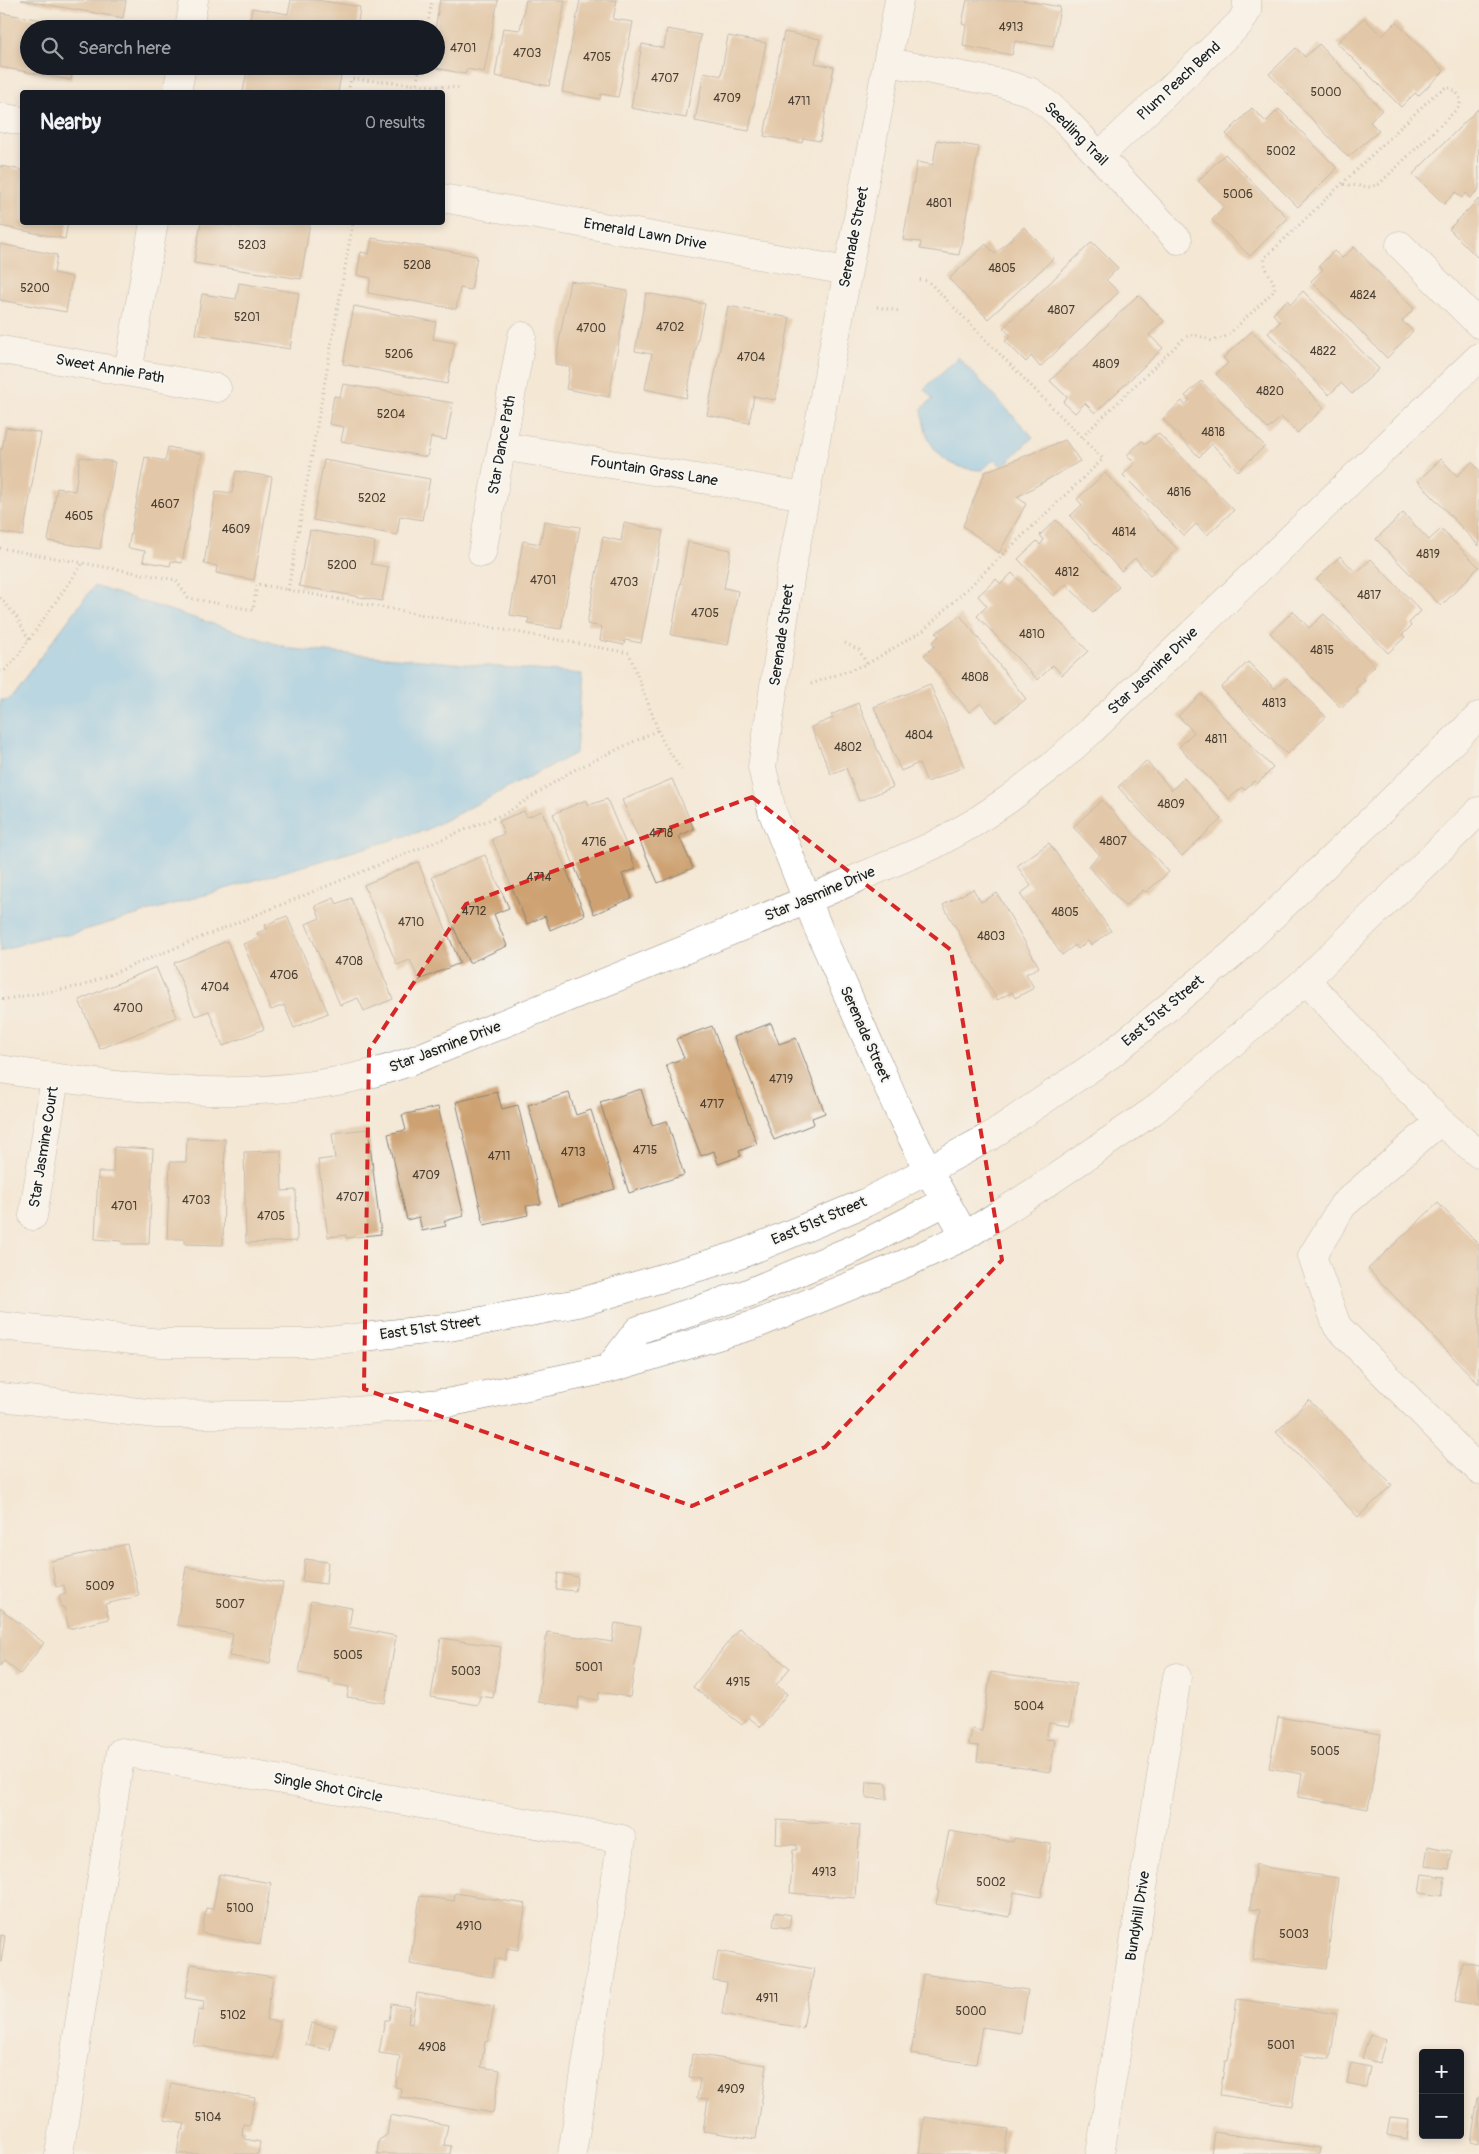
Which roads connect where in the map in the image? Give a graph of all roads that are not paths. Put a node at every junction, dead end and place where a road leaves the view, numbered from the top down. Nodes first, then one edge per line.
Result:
1 (194, 0) edge
2 (899, 0) edge
3 (1247, 0) edge
4 (191, 20) edge
5 (888, 62) junction
6 (180, 75) edge
7 (177, 90) edge
8 (0, 117) edge
9 (20, 121) edge
10 (1099, 156) junction
11 (445, 199) edge
12 (153, 225) edge
13 (1178, 240) dead end
14 (1400, 245) dead end
15 (847, 271) junction
16 (1479, 324) edge
17 (522, 336) dead end
18 (2, 350) dead end
19 (1479, 357) edge
20 (128, 372) junction
21 (217, 388) dead end
22 (502, 446) junction
23 (805, 496) junction
24 (482, 553) dead end
25 (1479, 716) edge
26 (1479, 811) edge
27 (806, 900) junction
28 (1306, 980) junction
29 (0, 1069) edge
30 (56, 1078) junction
31 (1440, 1121) junction
32 (1479, 1154) edge
33 (928, 1170) junction
34 (945, 1202) junction
35 (33, 1216) dead end
36 (965, 1236) junction
37 (0, 1326) edge
38 (608, 1369) junction
39 (0, 1396) edge
40 (1479, 1470) edge
41 (1177, 1677) dead end
42 (60, 2154) edge
43 (572, 2154) edge
44 (1100, 2154) edge

1 - 4 street
2 - 5 street, Serenade Street
3 - 10 street, Plum Peach Bend
5 - 10 street, Seedling Trail
5 - 15 street, Serenade Street
6 - 7 street
8 - 9 street
10 - 13 street, Seedling Trail
11 - 15 street, Emerald Lawn Drive
12 - 20 street
14 - 16 street
15 - 23 street, Serenade Street
17 - 22 street, Star Dance Path
18 - 20 street, Sweet Annie Path
19 - 27 street, Star Jasmine Drive
20 - 21 street, Sweet Annie Path
22 - 23 street, Fountain Grass Lane
22 - 24 street, Star Dance Path
23 - 27 street, Serenade Street
25 - 33 street, East 51st Street
26 - 28 street
27 - 30 street, Star Jasmine Drive
27 - 33 street, Serenade Street
28 - 31 street
28 - 36 street
29 - 30 street, Star Jasmine Drive
30 - 35 street, Star Jasmine Court
31 - 32 street
31 - 40 street
33 - 34 street, Serenade Street
33 - 37 street, East 51st Street
34 - 36 street, Serenade Street
34 - 38 street
36 - 38 street
38 - 39 street
41 - 44 street, Bundyhill Drive
42 - 43 street, Single Shot Circle

